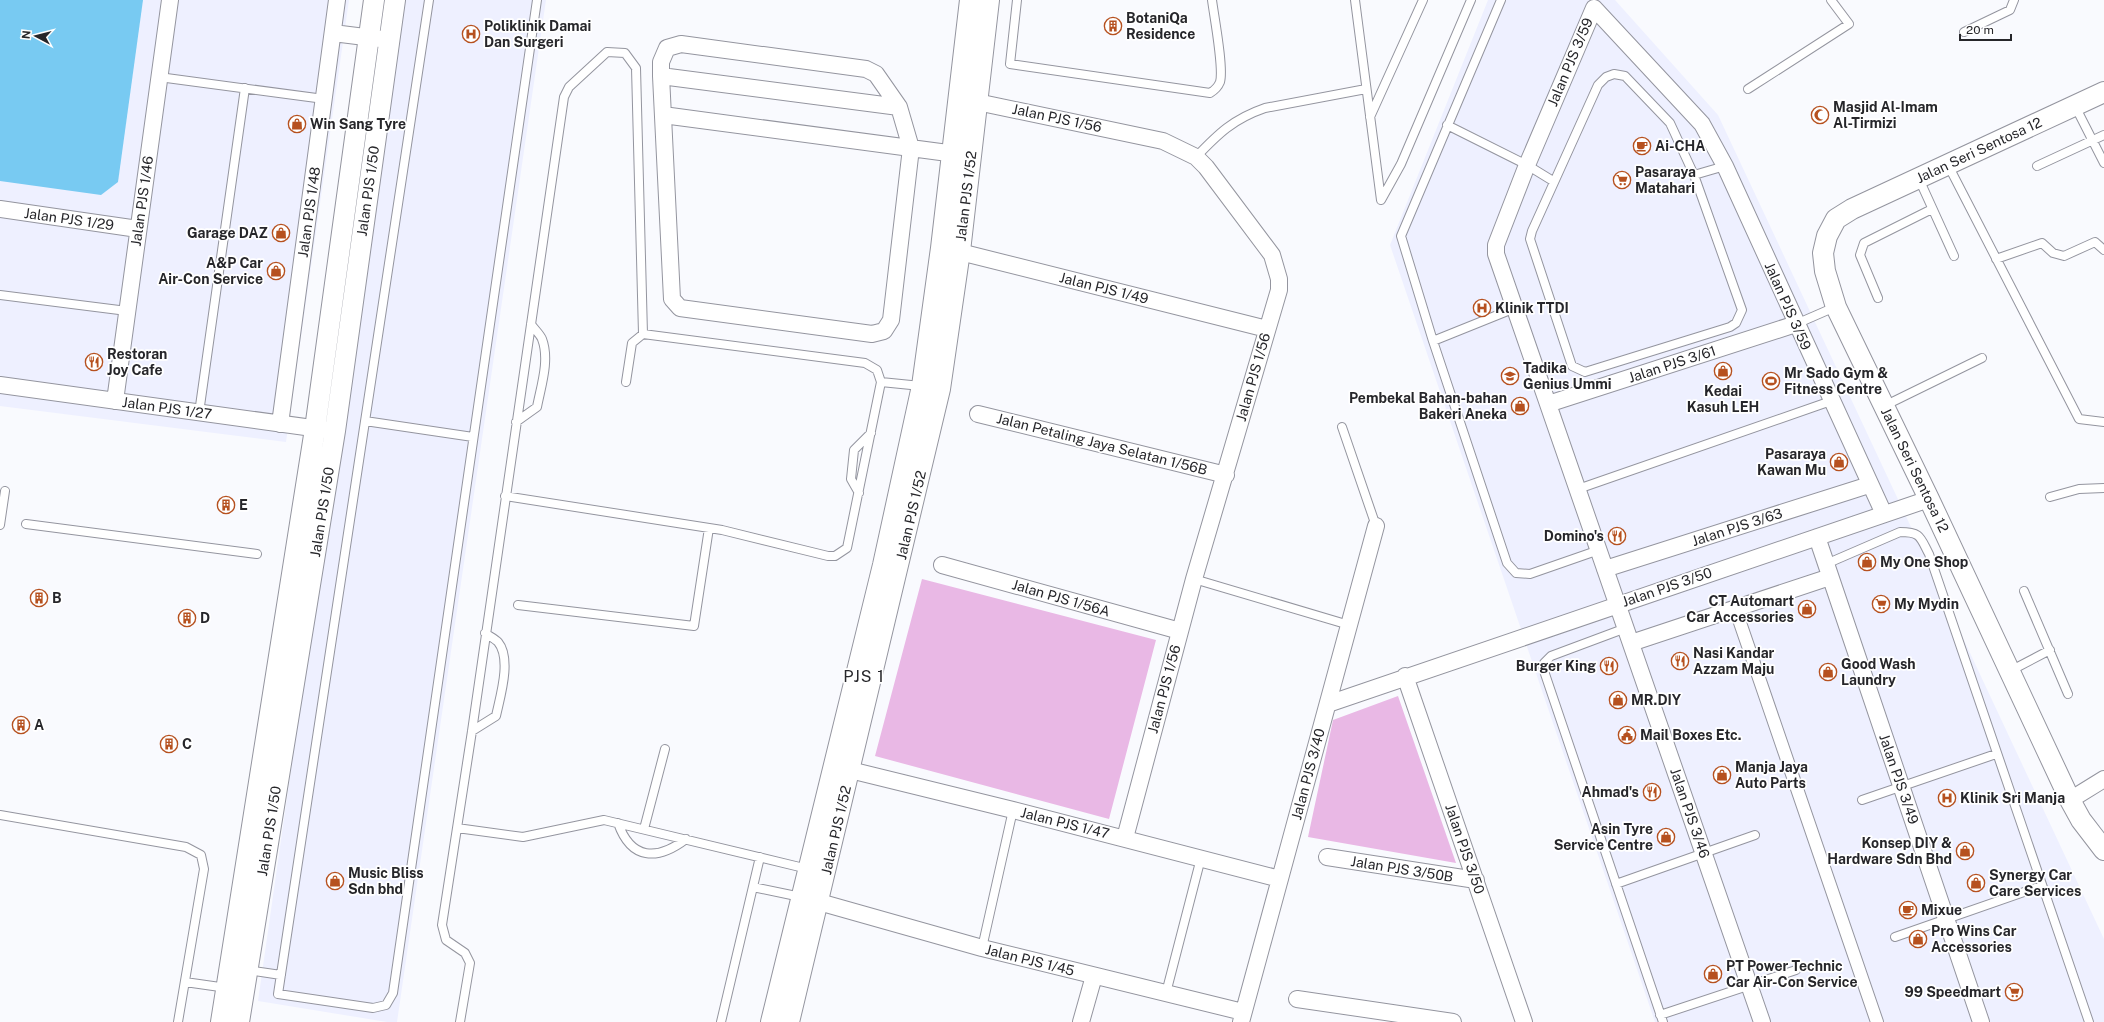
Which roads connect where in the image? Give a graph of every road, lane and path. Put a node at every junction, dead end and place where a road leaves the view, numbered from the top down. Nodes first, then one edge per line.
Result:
1 (170, 0) edge
2 (337, 0) edge
3 (374, 0) edge
4 (395, 0) edge
5 (428, 0) edge
6 (537, 0) edge
7 (970, 0) edge
8 (989, 0) edge
9 (1017, 0) edge
10 (1212, 0) edge
11 (1355, 0) edge
12 (1423, 0) edge
13 (1471, 0) edge
14 (1502, 0) edge
15 (1831, 0) edge
16 (2014, 0) edge
17 (1595, 4) edge
18 (1964, 32) dead end
19 (333, 33) junction
20 (369, 38) junction
21 (389, 40) junction
22 (661, 76) junction
23 (159, 77) junction
24 (245, 88) junction
25 (1366, 89) junction
26 (1748, 90) dead end
27 (2104, 92) edge
28 (324, 99) junction
29 (977, 102) junction
30 (2074, 106) junction
31 (899, 107) junction
32 (663, 115) junction
33 (1369, 118) junction
34 (1447, 125) junction
35 (2104, 135) edge
36 (2093, 141) junction
37 (911, 148) junction
38 (961, 155) junction
39 (1196, 157) junction
40 (2104, 163) edge
41 (1527, 165) junction
42 (1725, 166) junction
43 (1948, 166) junction
44 (2037, 166) dead end
45 (1694, 176) junction
46 (1919, 179) junction
47 (1553, 181) junction
48 (1932, 208) junction
49 (0, 209) edge
50 (138, 229) junction
51 (950, 250) junction
52 (2104, 250) edge
53 (1954, 256) dead end
54 (1996, 259) junction
55 (0, 295) edge
56 (1878, 298) dead end
57 (1836, 307) junction
58 (1515, 308) junction
59 (127, 311) junction
60 (530, 324) junction
61 (1796, 324) junction
62 (1267, 329) junction
63 (643, 334) junction
64 (1433, 341) junction
65 (1678, 344) junction
66 (1982, 358) dead end
67 (1684, 360) junction
68 (626, 382) dead end
69 (881, 382) junction
70 (0, 385) edge
71 (931, 388) junction
72 (115, 401) junction
73 (1831, 401) junction
74 (1548, 404) junction
75 (1884, 406) junction
76 (199, 413) junction
77 (978, 414) dead end
78 (365, 422) junction
79 (516, 422) junction
80 (2104, 422) edge
81 (280, 424) junction
82 (1342, 427) dead end
83 (315, 429) junction
84 (335, 431) junction
85 (871, 433) junction
86 (473, 437) junction
87 (1226, 475) junction
88 (1869, 485) junction
89 (2104, 488) edge
90 (1578, 489) junction
91 (6, 491) dead end
92 (859, 493) junction
93 (505, 496) junction
94 (2050, 497) dead end
95 (1929, 499) junction
96 (1884, 514) junction
97 (26, 524) dead end
98 (0, 525) edge
99 (1376, 526) joint
100 (708, 528) junction
101 (1817, 537) junction
102 (1599, 550) junction
103 (257, 554) dead end
104 (942, 565) dead end
105 (1605, 569) junction
106 (1828, 570) junction
107 (1194, 579) junction
108 (2024, 591) dead end
109 (1618, 604) junction
110 (518, 605) dead end
111 (1735, 608) junction
112 (1349, 625) junction
113 (1180, 631) junction
114 (485, 633) junction
115 (1628, 635) junction
116 (2050, 650) junction
117 (2010, 671) junction
118 (1405, 676) junction
119 (2068, 694) dead end
120 (1328, 704) junction
121 (472, 731) junction
122 (666, 749) dead end
123 (1996, 754) junction
124 (850, 770) junction
125 (2104, 779) edge
126 (1901, 786) junction
127 (1862, 800) dead end
128 (2070, 800) junction
129 (1013, 810) junction
130 (0, 815) edge
131 (618, 823) junction
132 (457, 828) junction
133 (644, 829) junction
134 (1755, 835) dead end
135 (1125, 838) junction
136 (686, 839) junction
137 (2104, 850) edge
138 (1703, 852) junction
139 (760, 857) junction
140 (1327, 857) dead end
141 (1201, 858) junction
142 (817, 871) junction
143 (1280, 879) junction
144 (1476, 880) junction
145 (1616, 884) junction
146 (2041, 886) junction
147 (753, 887) junction
148 (810, 900) junction
149 (1946, 919) junction
150 (1895, 936) dead end
151 (982, 948) junction
152 (247, 970) junction
153 (1796, 970) dead end
154 (281, 975) junction
155 (1094, 976) junction
156 (185, 982) junction
157 (1749, 986) junction
158 (235, 989) junction
159 (1166, 993) junction
160 (1297, 999) dead end
161 (1242, 1017) edge
162 (1662, 1018) edge
163 (178, 1022) edge
164 (220, 1022) edge
165 (239, 1022) edge
166 (460, 1022) edge
167 (721, 1022) edge
168 (771, 1022) edge
169 (789, 1022) edge
170 (1081, 1022) edge
171 (1453, 1022) edge
172 (1524, 1022) edge
173 (1762, 1022) edge
174 (1877, 1022) edge
175 (1981, 1022) edge
176 (2089, 1022) edge

1 - 23 street, Jalan PJS 1/46
2 - 19 street, Jalan PJS 1/48
3 - 20 street, Jalan PJS 1/50
4 - 21 street, Jalan PJS 1/50
5 - 78 lane
6 - 86 lane
7 - 38 street, Jalan PJS 1/52
8 - 29 street, Jalan PJS 1/52
9 - 10 lane
11 - 25 lane
12 - 33 lane
13 - 33 lane
14 - 34 lane
15 - 26 lane
16 - 18 lane
17 - 41 street, Jalan PJS 3/59
17 - 42 street, Jalan PJS 3/59
19 - 20 street
19 - 28 street, Jalan PJS 1/48
20 - 21 street
20 - 83 street, Jalan PJS 1/50
21 - 84 street, Jalan PJS 1/50
22 - 31 street
22 - 31 street
22 - 32 street
23 - 24 lane
23 - 50 street, Jalan PJS 1/46
24 - 28 lane
24 - 76 lane
25 - 33 lane
25 - 39 lane
27 - 30 street, Jalan Seri Sentosa 12
28 - 81 street, Jalan PJS 1/48
29 - 38 street, Jalan PJS 1/52
29 - 39 street, Jalan PJS 1/56
30 - 36 lane
30 - 43 street, Jalan Seri Sentosa 12
31 - 37 street
32 - 37 street
32 - 37 street
34 - 41 lane
34 - 64 lane
35 - 36 lane
36 - 40 lane
36 - 44 lane
37 - 38 street
38 - 51 street, Jalan PJS 1/52
39 - 62 street, Jalan PJS 1/56
41 - 47 lane
41 - 58 street, Jalan PJS 3/59
42 - 45 lane
42 - 61 street, Jalan PJS 3/59
43 - 46 street, Jalan Seri Sentosa 12
43 - 54 lane
45 - 47 lane
45 - 65 lane
46 - 48 lane
46 - 57 street, Jalan Seri Sentosa 12
47 - 65 lane
48 - 53 lane
48 - 56 lane
49 - 50 street, Jalan PJS 1/29
50 - 59 street, Jalan PJS 1/46
51 - 62 street, Jalan PJS 1/49
51 - 71 street, Jalan PJS 1/52
52 - 54 lane
54 - 80 lane
55 - 59 lane
57 - 61 lane
57 - 75 street, Jalan Seri Sentosa 12
58 - 64 lane
58 - 74 street, Jalan PJS 3/59
59 - 72 street, Jalan PJS 1/46
60 - 63 lane
60 - 79 lane
60 - 79 lane
61 - 67 street, Jalan PJS 3/61
61 - 73 street, Jalan PJS 3/59
62 - 87 street, Jalan PJS 1/56
63 - 68 lane
63 - 69 lane
64 - 102 lane
65 - 67 lane
66 - 75 lane
67 - 74 street, Jalan PJS 3/61
69 - 71 lane
69 - 85 lane
70 - 72 street, Jalan PJS 1/27
71 - 124 street, Jalan PJS 1/52
71 - 142 street, Jalan PJS 1/52
72 - 76 street, Jalan PJS 1/27
73 - 88 street, Jalan PJS 3/59
73 - 90 lane
74 - 90 street, Jalan PJS 3/59
75 - 95 street, Jalan Seri Sentosa 12
76 - 81 street, Jalan PJS 1/27
77 - 87 street, Jalan Petaling Jaya Selatan 1/56B
78 - 86 lane
78 - 154 lane
79 - 93 lane
81 - 83 street, Jalan PJS 1/27
82 - 99 lane
83 - 84 street, Jalan PJS 1/27
83 - 158 street, Jalan PJS 1/50
84 - 152 street, Jalan PJS 1/50
85 - 92 lane
85 - 92 lane
86 - 154 lane
87 - 107 street, Jalan PJS 1/56
88 - 96 street, Jalan PJS 3/59
88 - 105 street, Jalan PJS 3/63
89 - 94 lane
90 - 102 street, Jalan PJS 3/59
91 - 98 lane
92 - 100 lane
93 - 100 lane
93 - 114 lane
95 - 96 street, Jalan PJS 3/50
95 - 117 street, Jalan Seri Sentosa 12
96 - 101 street, Jalan PJS 3/50
97 - 103 lane
99 - 112 street, Jalan PJS 3/40
100 - 110 lane
101 - 106 street, Jalan PJS 3/49
101 - 109 street, Jalan PJS 3/50
102 - 105 street, Jalan PJS 3/59
104 - 113 street, Jalan PJS 1/56A
105 - 109 street, Jalan PJS 3/59
106 - 111 street
106 - 123 lane
106 - 126 street, Jalan PJS 3/49
107 - 112 lane
107 - 113 street, Jalan PJS 1/56
108 - 116 lane
109 - 115 street, Jalan PJS 3/46
109 - 118 street, Jalan PJS 3/50
111 - 115 street
111 - 174 street
112 - 120 street, Jalan PJS 3/40
113 - 135 street, Jalan PJS 1/56
114 - 121 lane
114 - 121 lane
115 - 138 street, Jalan PJS 3/46
115 - 145 lane
116 - 117 lane
116 - 119 lane
117 - 128 street, Jalan Seri Sentosa 12
118 - 120 street, Jalan PJS 3/50
118 - 144 street, Jalan PJS 3/50
120 - 143 street, Jalan PJS 3/40
121 - 132 lane
122 - 133 lane
123 - 126 lane
123 - 146 lane
124 - 129 street, Jalan PJS 1/47
124 - 142 street, Jalan PJS 1/52
125 - 128 street
126 - 127 lane
126 - 149 street, Jalan PJS 3/49
128 - 137 street, Jalan Seri Sentosa 12
129 - 135 street, Jalan PJS 1/47
129 - 151 lane
130 - 156 lane
131 - 132 lane
131 - 133 lane
131 - 136 lane
132 - 166 lane
133 - 136 lane
134 - 138 lane
135 - 141 street, Jalan PJS 1/47
136 - 139 lane
138 - 145 lane
138 - 157 street, Jalan PJS 3/46
139 - 142 lane
139 - 147 lane
140 - 144 street, Jalan PJS 3/50B
141 - 143 street, Jalan PJS 1/47
141 - 159 lane
142 - 148 street, Jalan PJS 1/52
143 - 161 street, Jalan PJS 3/40
144 - 172 street, Jalan PJS 3/50
145 - 162 lane
146 - 149 lane
146 - 176 lane
147 - 148 lane
147 - 167 lane
148 - 151 street, Jalan PJS 1/45
148 - 168 street, Jalan PJS 1/52
148 - 169 street, Jalan PJS 1/52
149 - 150 lane
149 - 175 street, Jalan PJS 3/49
151 - 155 street, Jalan PJS 1/45
152 - 154 lane
152 - 158 street, Jalan PJS 1/50
153 - 157 lane
155 - 159 street, Jalan PJS 1/45
155 - 170 street
156 - 158 lane
156 - 163 lane
157 - 162 lane
157 - 173 street, Jalan PJS 3/46
158 - 164 street, Jalan PJS 1/50
158 - 165 street, Jalan PJS 1/50
159 - 161 street, Jalan PJS 1/45
160 - 171 street

